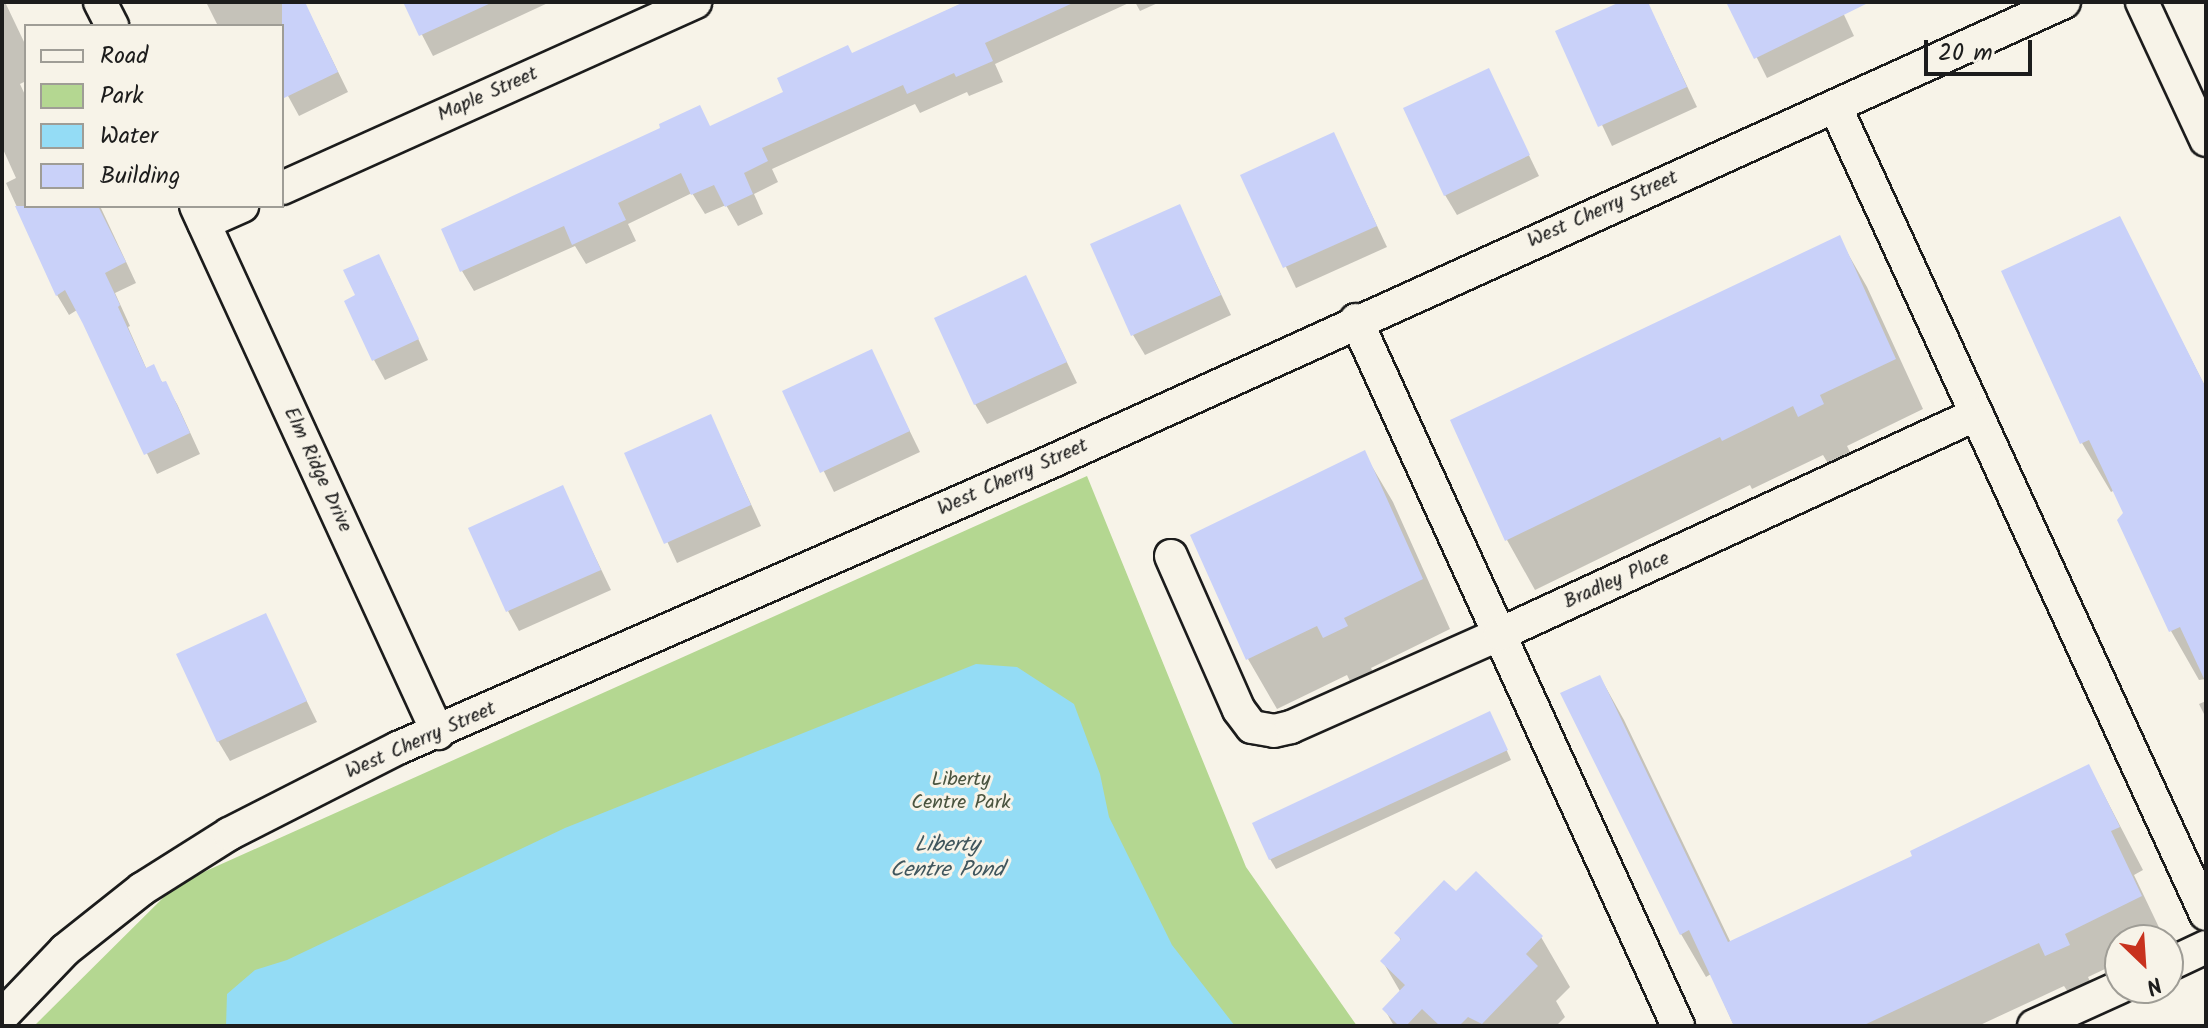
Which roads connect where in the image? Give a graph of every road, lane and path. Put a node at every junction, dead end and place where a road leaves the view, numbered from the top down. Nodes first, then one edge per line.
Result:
1 (100, 2) edge
2 (695, 2) edge
3 (2064, 2) edge
4 (2142, 2) edge
5 (111, 24) edge
6 (1835, 106) junction
7 (2206, 140) edge
8 (284, 187) edge
9 (233, 208) edge
10 (200, 215) edge
11 (1356, 320) junction
12 (1977, 414) junction
13 (1171, 556) dead end
14 (1500, 634) junction
15 (438, 733) junction
16 (2206, 914) edge
17 (2206, 947) edge
18 (2184, 957) edge
19 (2104, 994) edge
20 (2, 1016) edge
21 (1678, 1026) edge
22 (2034, 1026) edge

1 - 5 street
2 - 8 street, Maple Street
3 - 6 street, West Cherry Street
4 - 7 street
6 - 11 street, West Cherry Street
6 - 12 street
9 - 10 street
10 - 15 street, Elm Ridge Drive
11 - 14 street
11 - 15 street, West Cherry Street
12 - 14 street, Bradley Place
12 - 16 street
13 - 14 street, Bradley Place
14 - 21 street
15 - 20 street, West Cherry Street
17 - 18 street
19 - 22 street

